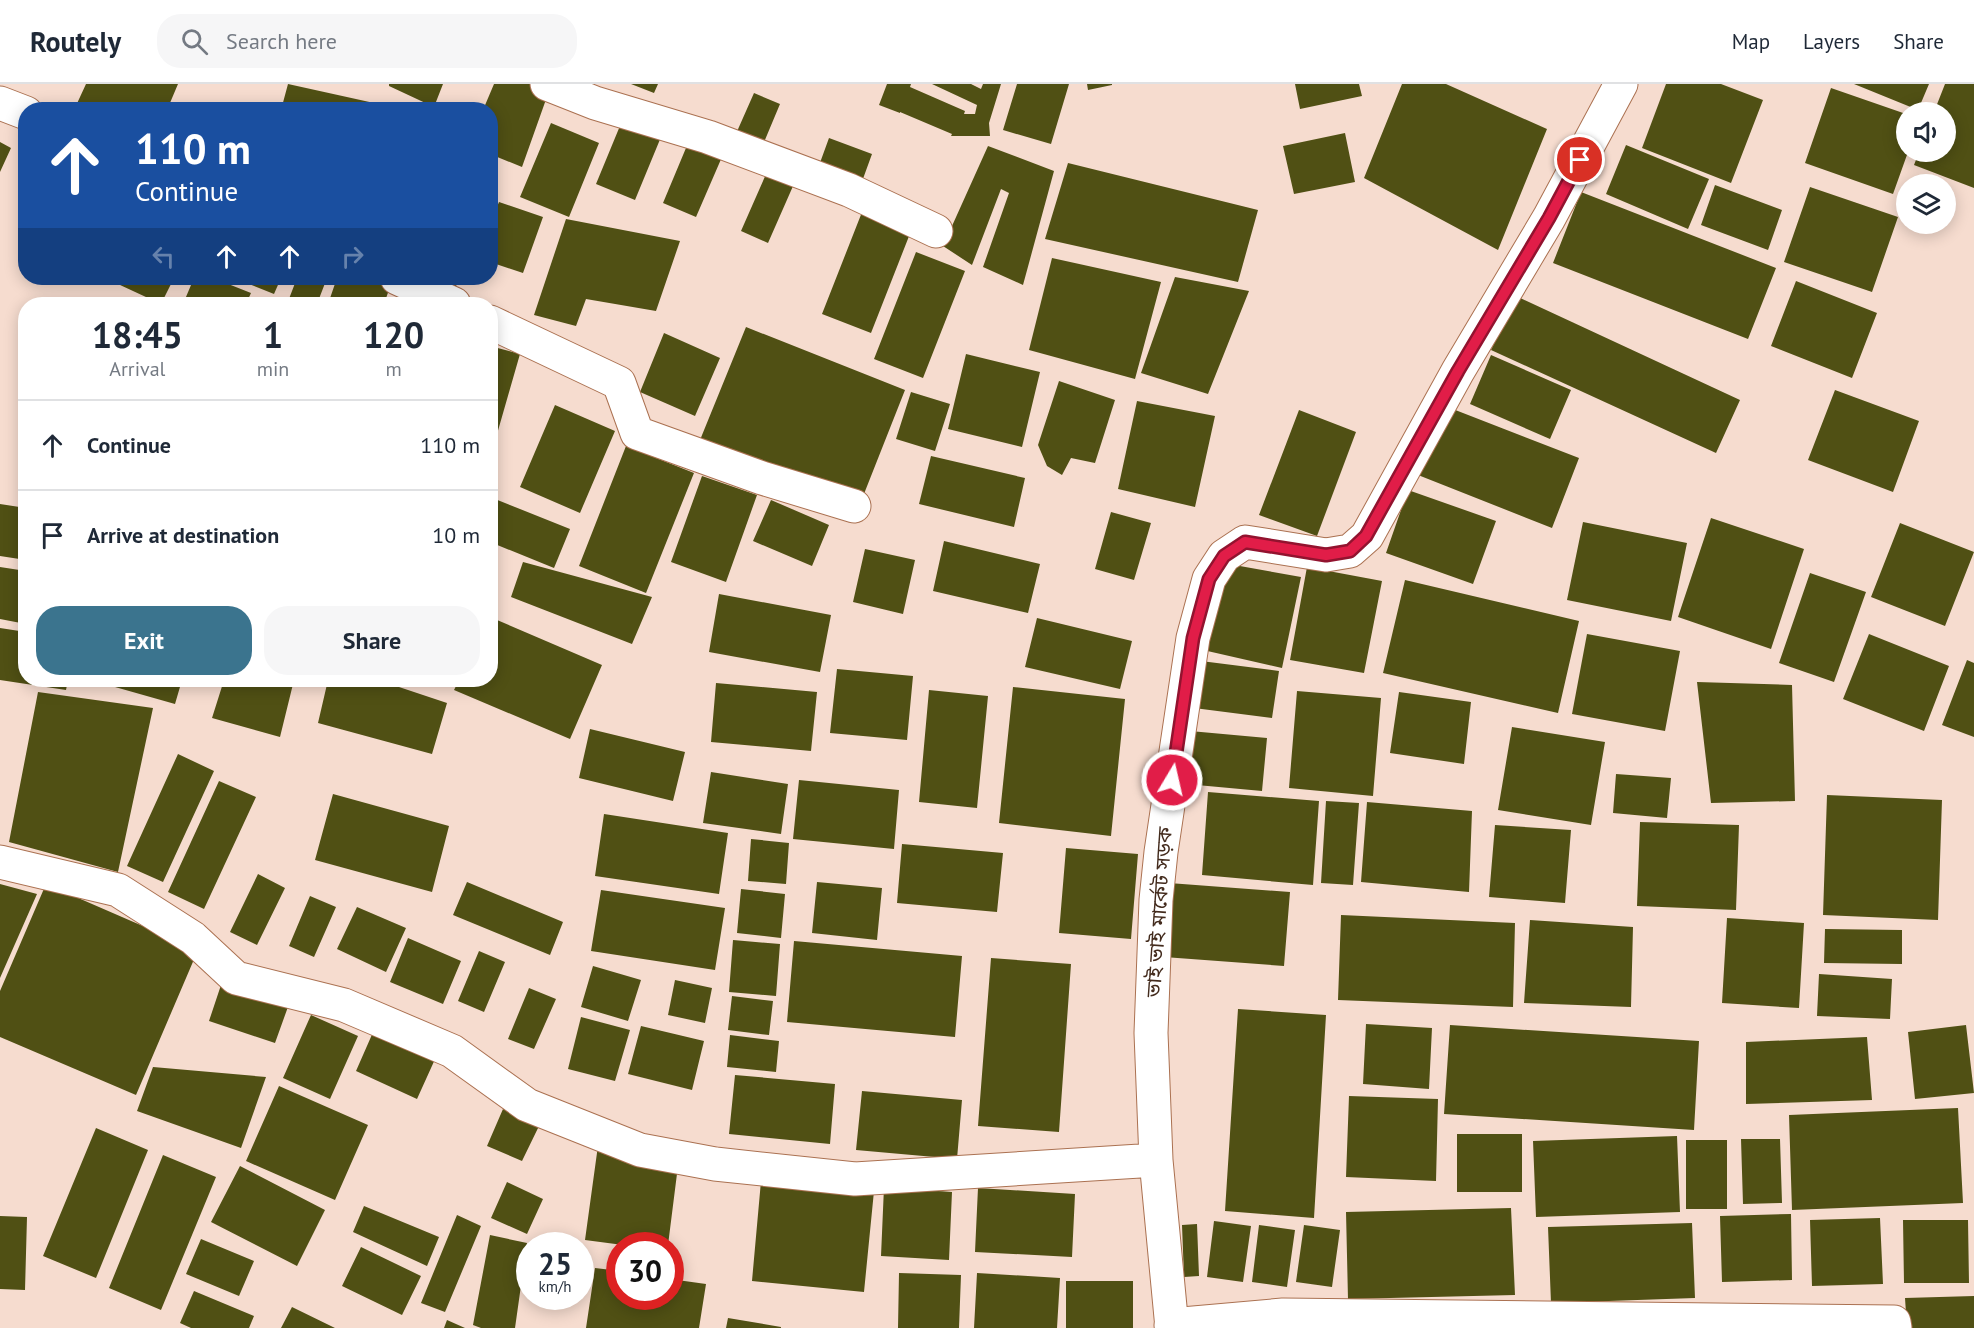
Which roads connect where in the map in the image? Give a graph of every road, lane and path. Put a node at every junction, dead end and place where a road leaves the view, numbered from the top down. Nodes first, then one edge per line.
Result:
1 (547, 84) edge
2 (1621, 84) edge
3 (0, 103) edge
4 (18, 110) edge
5 (936, 231) dead end
6 (412, 285) edge
7 (439, 297) edge
8 (498, 326) edge
9 (854, 506) dead end
10 (0, 862) edge
11 (1156, 1160) junction
12 (1171, 1326) edge
13 (1894, 1328) edge

1 - 5 street
2 - 11 street, ভাই ভাই মার্কেট সড়ক
3 - 4 street
6 - 7 street
8 - 9 street
10 - 11 street
11 - 12 street, ভাই ভাই মার্কেট সড়ক
12 - 13 street

